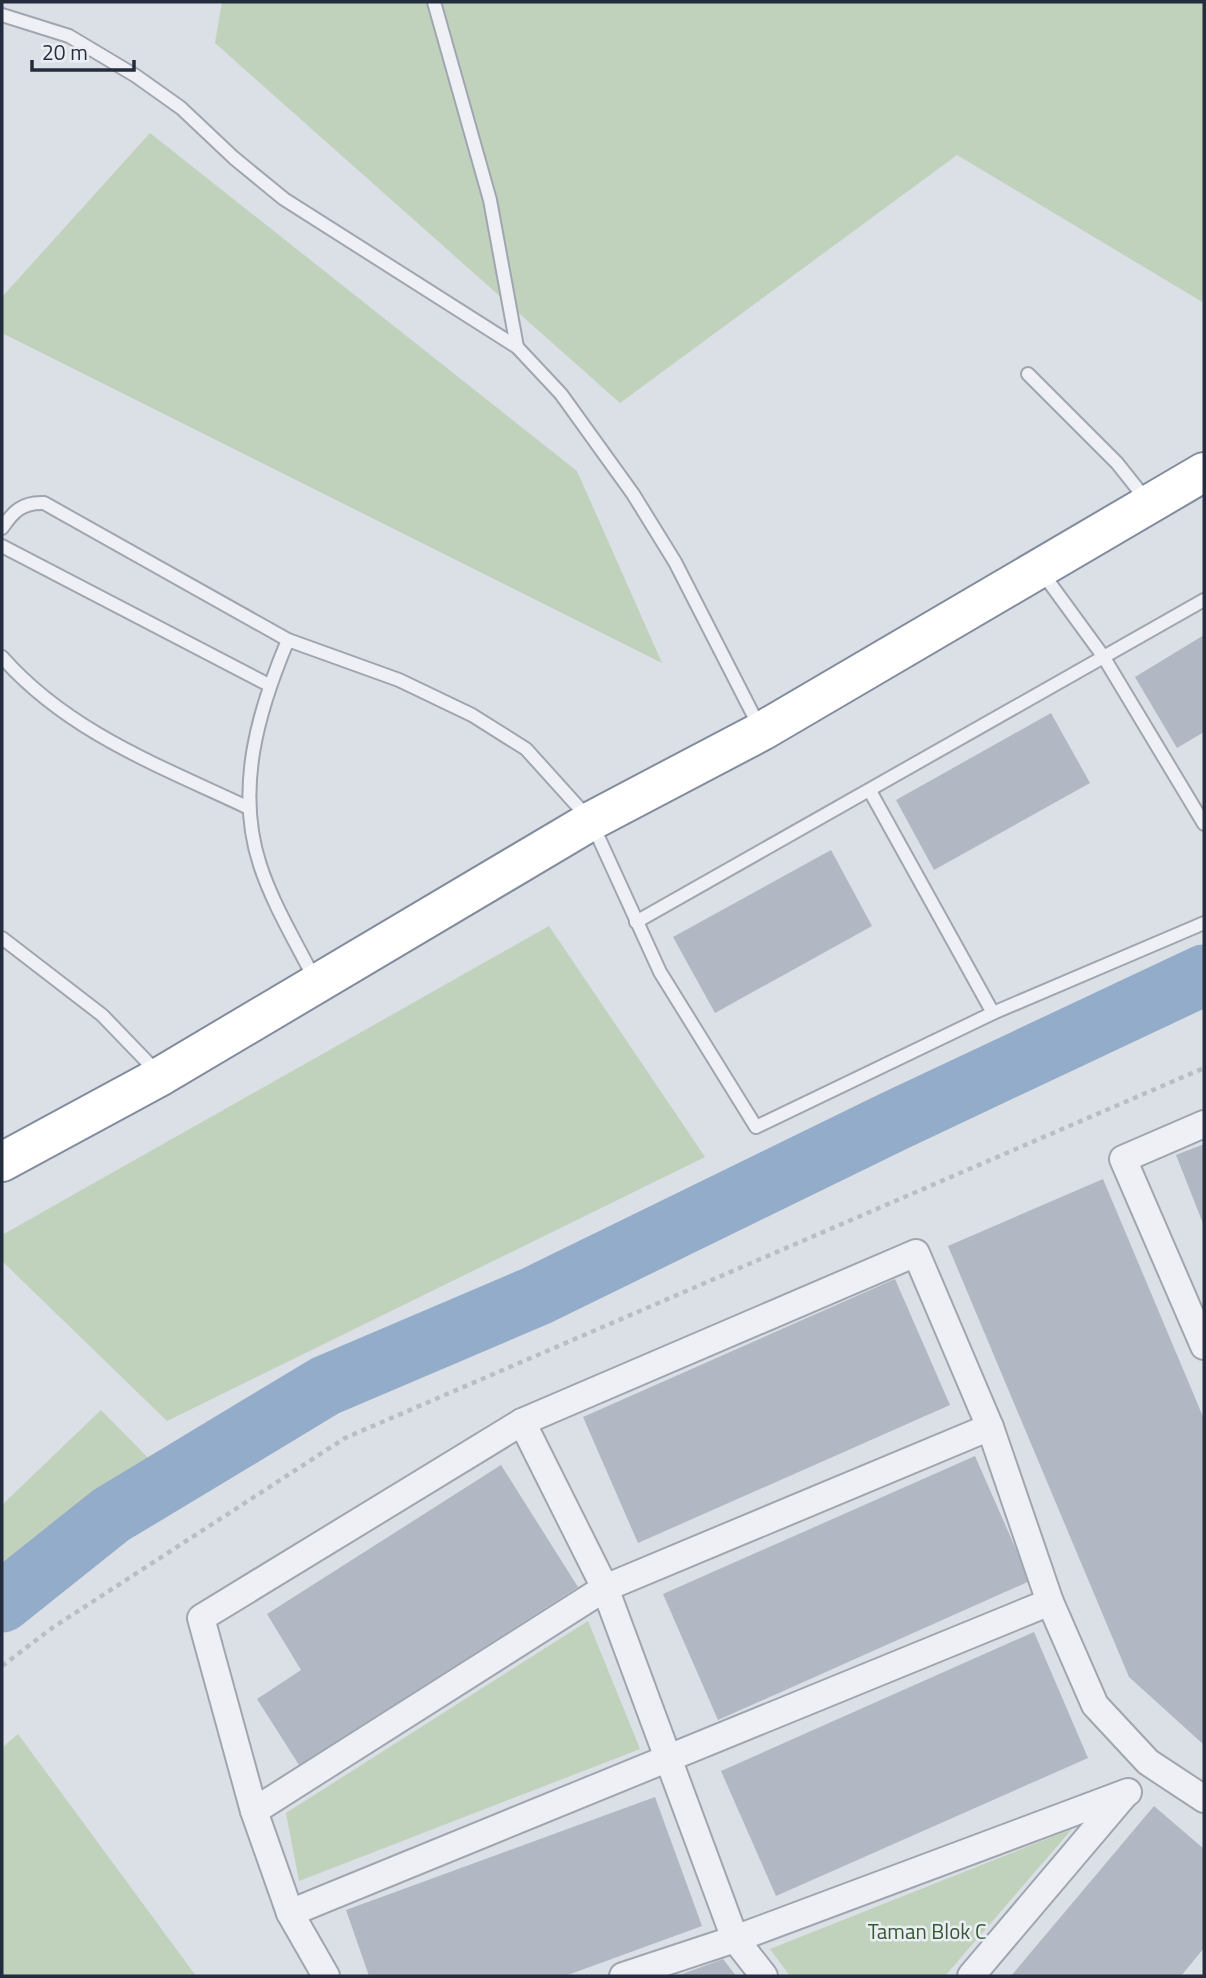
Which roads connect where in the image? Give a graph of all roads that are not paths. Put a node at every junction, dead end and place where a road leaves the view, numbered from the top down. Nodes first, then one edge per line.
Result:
1 (434, 2) edge
2 (3, 16) edge
3 (517, 347) junction
4 (1028, 374) dead end
5 (1204, 472) edge
6 (1151, 505) junction
7 (2, 528) edge
8 (2, 546) edge
9 (1041, 570) junction
10 (1204, 600) edge
11 (288, 640) junction
12 (1103, 656) junction
13 (2, 657) edge
14 (269, 685) junction
15 (762, 731) junction
16 (870, 791) junction
17 (249, 808) junction
18 (591, 821) junction
19 (1204, 824) edge
20 (636, 922) junction
21 (1204, 923) edge
22 (2, 938) edge
23 (317, 985) junction
24 (993, 1013) junction
25 (161, 1076) junction
26 (1204, 1124) edge
27 (2, 1163) edge
28 (1204, 1346) edge
29 (522, 1422) junction
30 (990, 1427) junction
31 (605, 1588) junction
32 (1050, 1602) junction
33 (670, 1760) junction
34 (1148, 1762) junction
35 (1128, 1792) junction
36 (1204, 1799) edge
37 (254, 1811) junction
38 (290, 1913) junction
39 (735, 1939) junction
40 (326, 1976) edge
41 (622, 1976) edge
42 (764, 1976) edge
43 (971, 1976) edge

1 - 3 lane
2 - 3 lane
3 - 15 lane
4 - 6 lane
5 - 6 highway
6 - 9 highway
7 - 11 lane
8 - 14 lane
9 - 12 lane
9 - 15 highway
10 - 12 lane
11 - 14 lane
11 - 18 lane
12 - 16 lane
12 - 19 lane
13 - 17 lane
14 - 17 lane
15 - 18 highway
16 - 20 lane
16 - 24 lane
17 - 23 lane
18 - 20 lane
18 - 23 highway
20 - 24 lane
21 - 24 lane
22 - 25 lane
23 - 25 highway
25 - 27 highway
26 - 28 street
29 - 30 street
29 - 31 street
29 - 37 street
30 - 31 street
30 - 32 street
31 - 33 street
31 - 37 street
32 - 33 street
32 - 34 street
33 - 38 street
33 - 39 street
34 - 35 street
34 - 36 street
35 - 39 street
35 - 43 street
37 - 38 street
38 - 40 street
39 - 41 street
39 - 42 street

